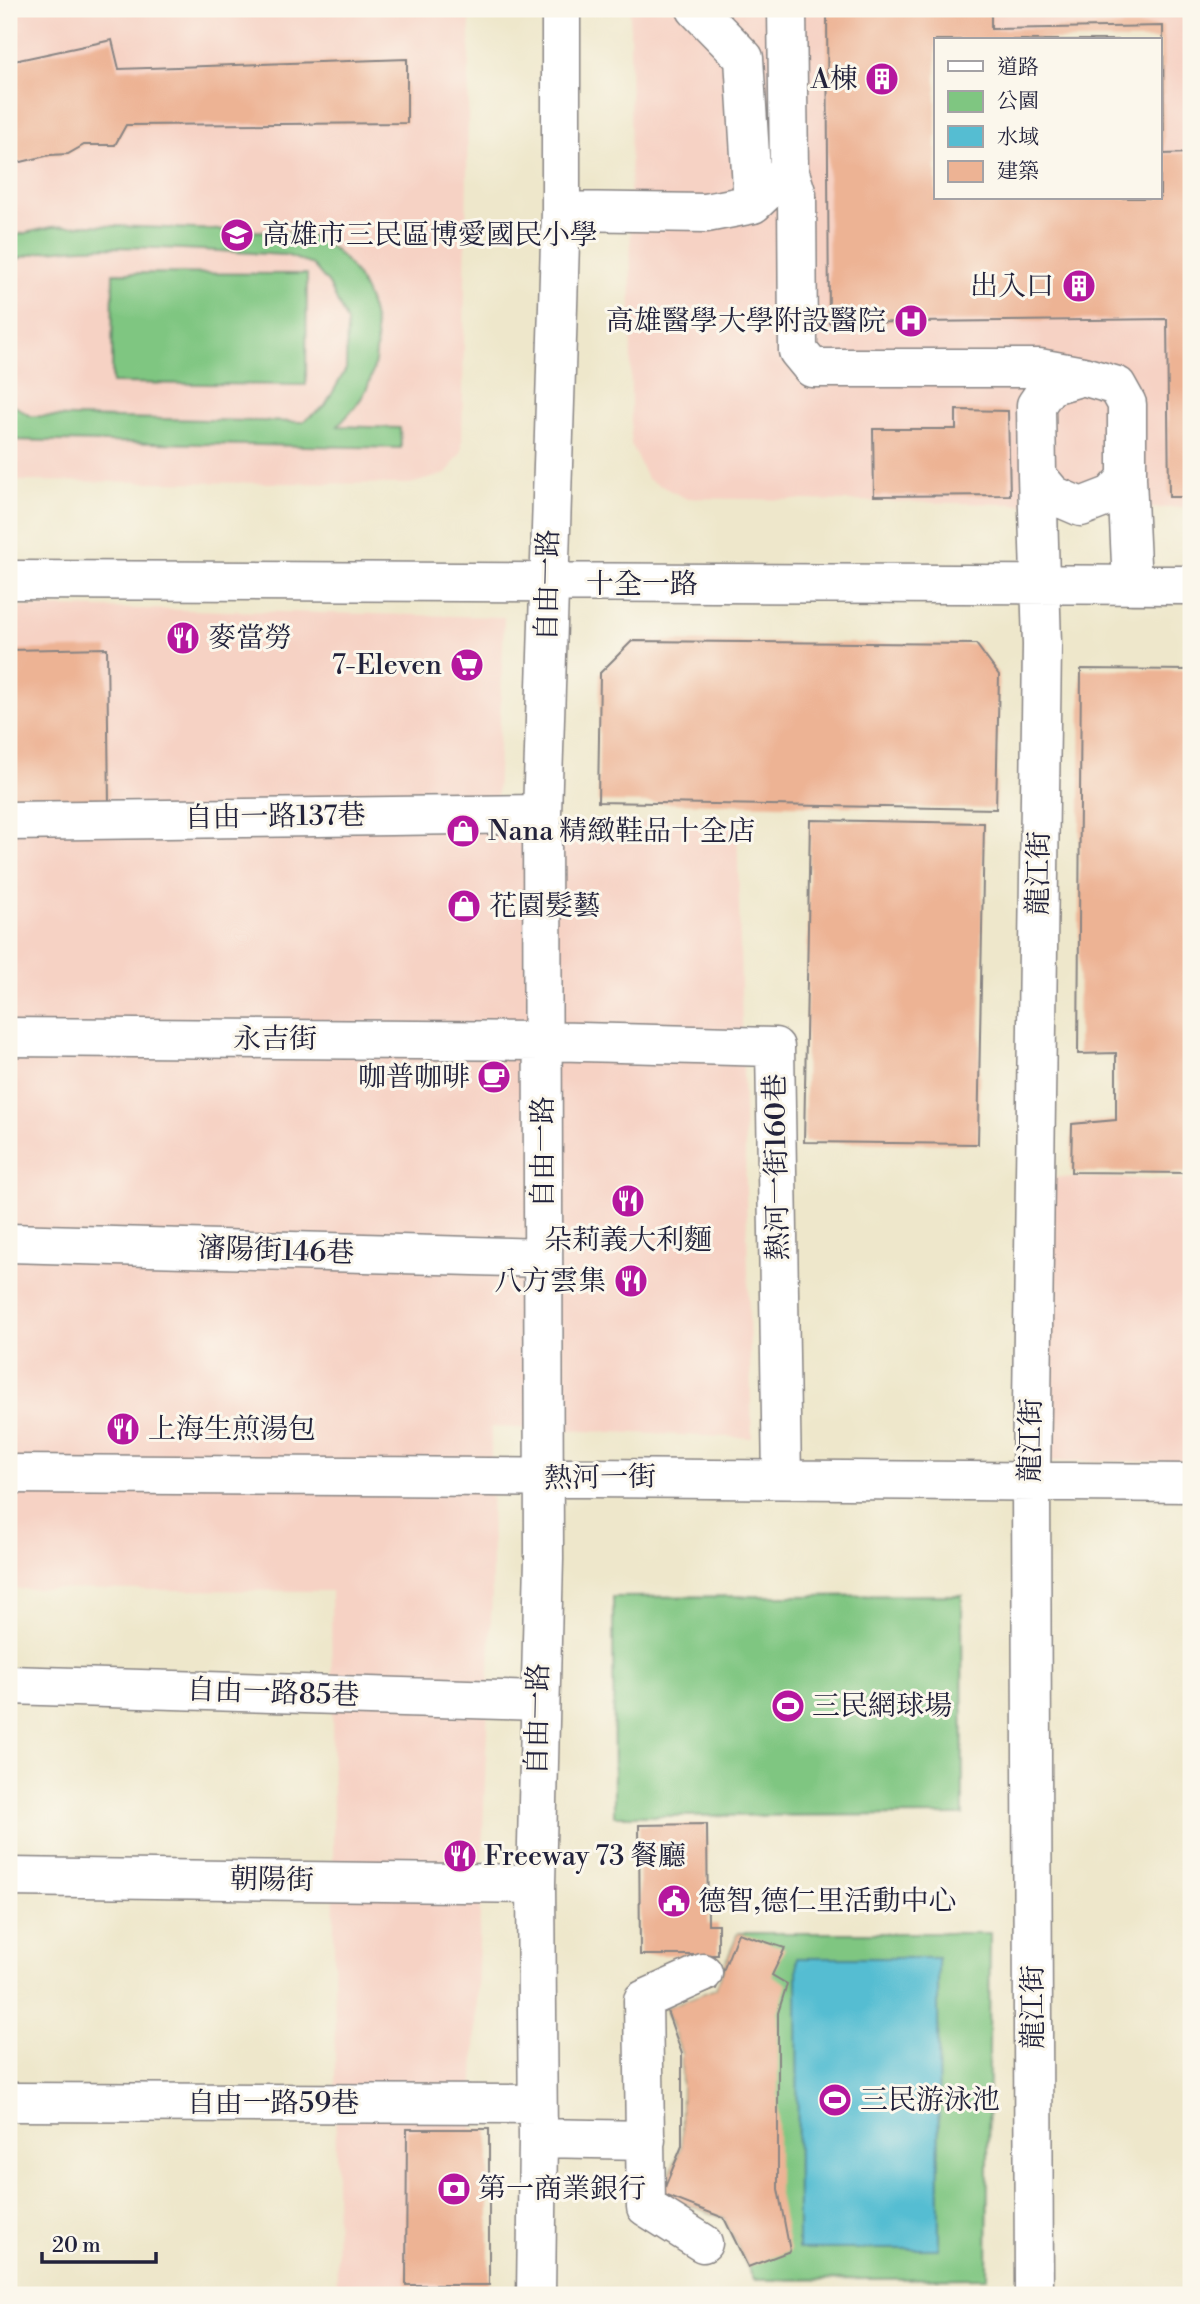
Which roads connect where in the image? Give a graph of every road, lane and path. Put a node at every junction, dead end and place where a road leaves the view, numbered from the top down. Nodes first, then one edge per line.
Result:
1 (561, 9) edge
2 (696, 9) edge
3 (787, 9) edge
4 (789, 170) junction
5 (753, 204) junction
6 (561, 211) junction
7 (1083, 376) junction
8 (1037, 475) junction
9 (1127, 478) junction
10 (9, 580) edge
11 (547, 583) junction
12 (1132, 584) junction
13 (1191, 584) edge
14 (1041, 585) junction
15 (542, 814) junction
16 (9, 821) edge
17 (9, 1037) edge
18 (542, 1041) junction
19 (9, 1243) edge
20 (543, 1258) junction
21 (9, 1474) edge
22 (544, 1479) junction
23 (782, 1479) junction
24 (1031, 1481) junction
25 (1191, 1483) edge
26 (9, 1685) edge
27 (538, 1701) junction
28 (9, 1877) edge
29 (536, 1884) junction
30 (703, 1973) dead end
31 (9, 2102) edge
32 (537, 2121) junction
33 (646, 2140) junction
34 (703, 2243) dead end
35 (536, 2295) edge
36 (1034, 2295) edge

1 - 6 street, 自由一路
2 - 5 street
3 - 4 street
4 - 5 street
4 - 7 street
5 - 6 street
6 - 11 street, 自由一路
7 - 8 street
7 - 9 street
8 - 9 street
8 - 14 street, 龍江街
9 - 12 street
10 - 11 street, 十全一路
11 - 14 street, 十全一路
11 - 15 street, 自由一路
12 - 13 street, 十全一路
12 - 14 street, 十全一路
14 - 24 street, 龍江街
15 - 16 street, 自由一路137巷
15 - 18 street, 自由一路
17 - 18 street, 永吉街
18 - 20 street, 自由一路
18 - 23 street, 熱河一街160巷
19 - 20 street, 瀋陽街146巷
20 - 22 street, 自由一路
21 - 22 street, 熱河一街
22 - 23 street, 熱河一街
22 - 27 street, 自由一路
23 - 24 street, 熱河一街
24 - 25 street, 熱河一街
24 - 36 street, 龍江街
26 - 27 street, 自由一路85巷
27 - 29 street, 自由一路
28 - 29 street, 朝陽街
29 - 32 street, 自由一路
30 - 33 street
31 - 32 street, 自由一路59巷
32 - 33 street, 自由一路59巷
32 - 35 street, 自由一路
33 - 34 street

